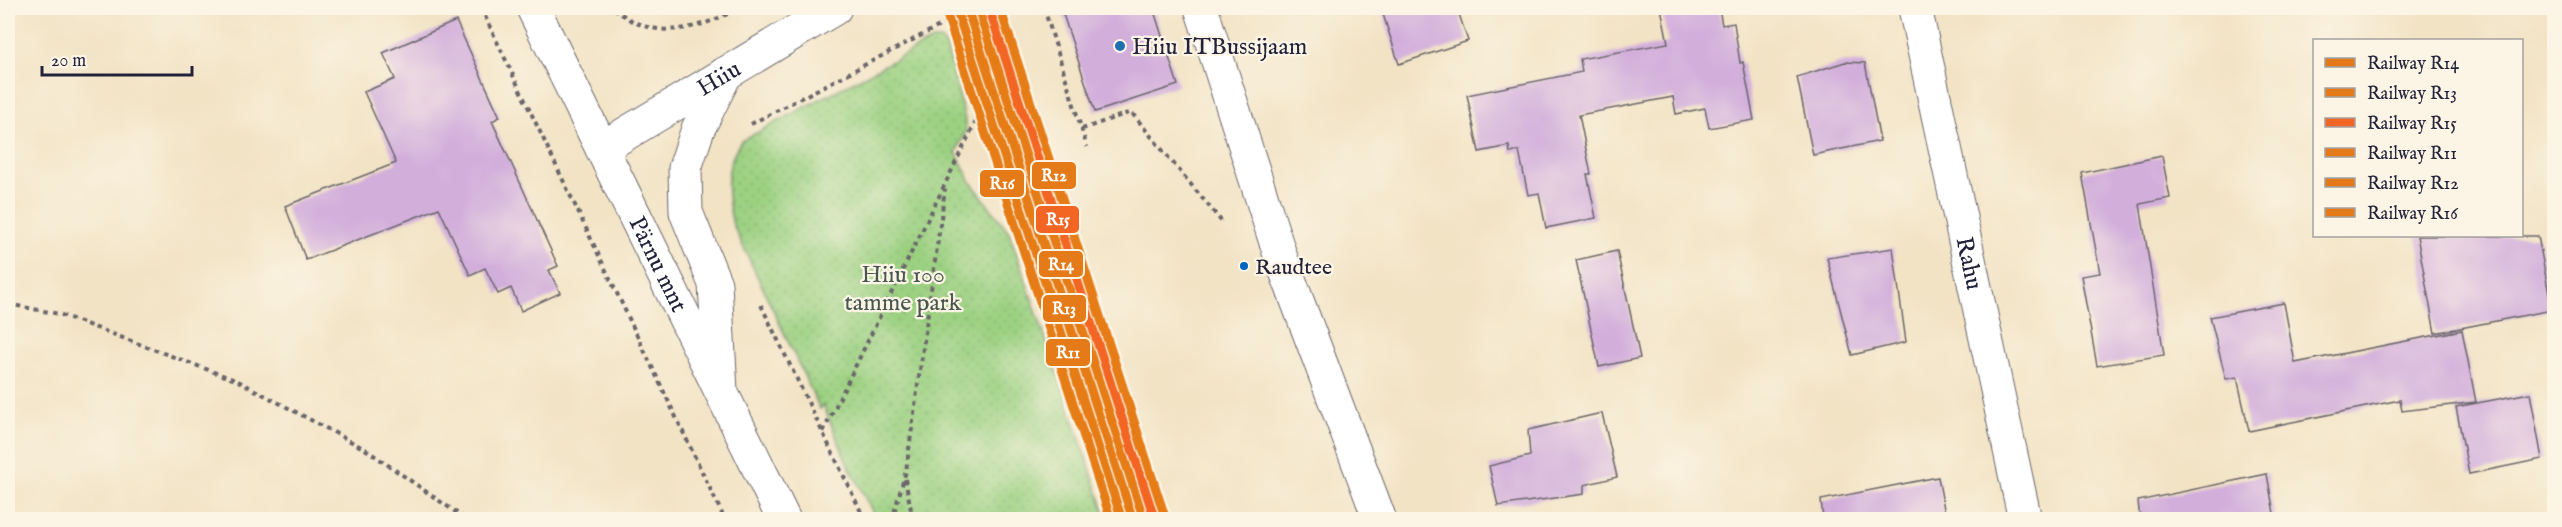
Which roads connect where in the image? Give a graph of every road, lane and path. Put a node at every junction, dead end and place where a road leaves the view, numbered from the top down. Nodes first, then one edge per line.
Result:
1 (481, 8) edge
2 (533, 8) edge
3 (614, 8) edge
4 (739, 8) edge
5 (835, 8) edge
6 (974, 8) edge
7 (1044, 8) edge
8 (1201, 8) edge
9 (1915, 8) edge
10 (953, 18) junction
11 (726, 73) junction
12 (980, 114) junction
13 (744, 127) dead end
14 (1082, 129) junction
15 (1087, 147) dead end
16 (602, 148) junction
17 (1000, 173) dead end
18 (946, 184) junction
19 (1222, 223) dead end
20 (760, 303) dead end
21 (8, 304) edge
22 (721, 392) junction
23 (823, 432) junction
24 (904, 476) junction
25 (1113, 509) dead end
26 (467, 519) edge
27 (725, 519) edge
28 (784, 519) edge
29 (865, 519) edge
30 (892, 519) edge
31 (913, 519) edge
32 (1091, 519) edge
33 (1380, 519) edge
34 (2025, 519) edge

1 - 27 path
2 - 16 street, Pärnu mnt
3 - 4 path
5 - 11 street, Hiiu
6 - 10 path
7 - 14 path
8 - 33 street
9 - 34 street, Rahu
10 - 12 path
10 - 13 path
11 - 16 street, Hiiu
11 - 22 street
12 - 17 path
12 - 18 path
14 - 15 path
14 - 19 path
16 - 22 street, Pärnu mnt
18 - 23 path
18 - 24 path
20 - 23 path
21 - 26 path
22 - 28 street, Pärnu mnt
23 - 29 path
24 - 30 path
24 - 31 path
25 - 32 path

